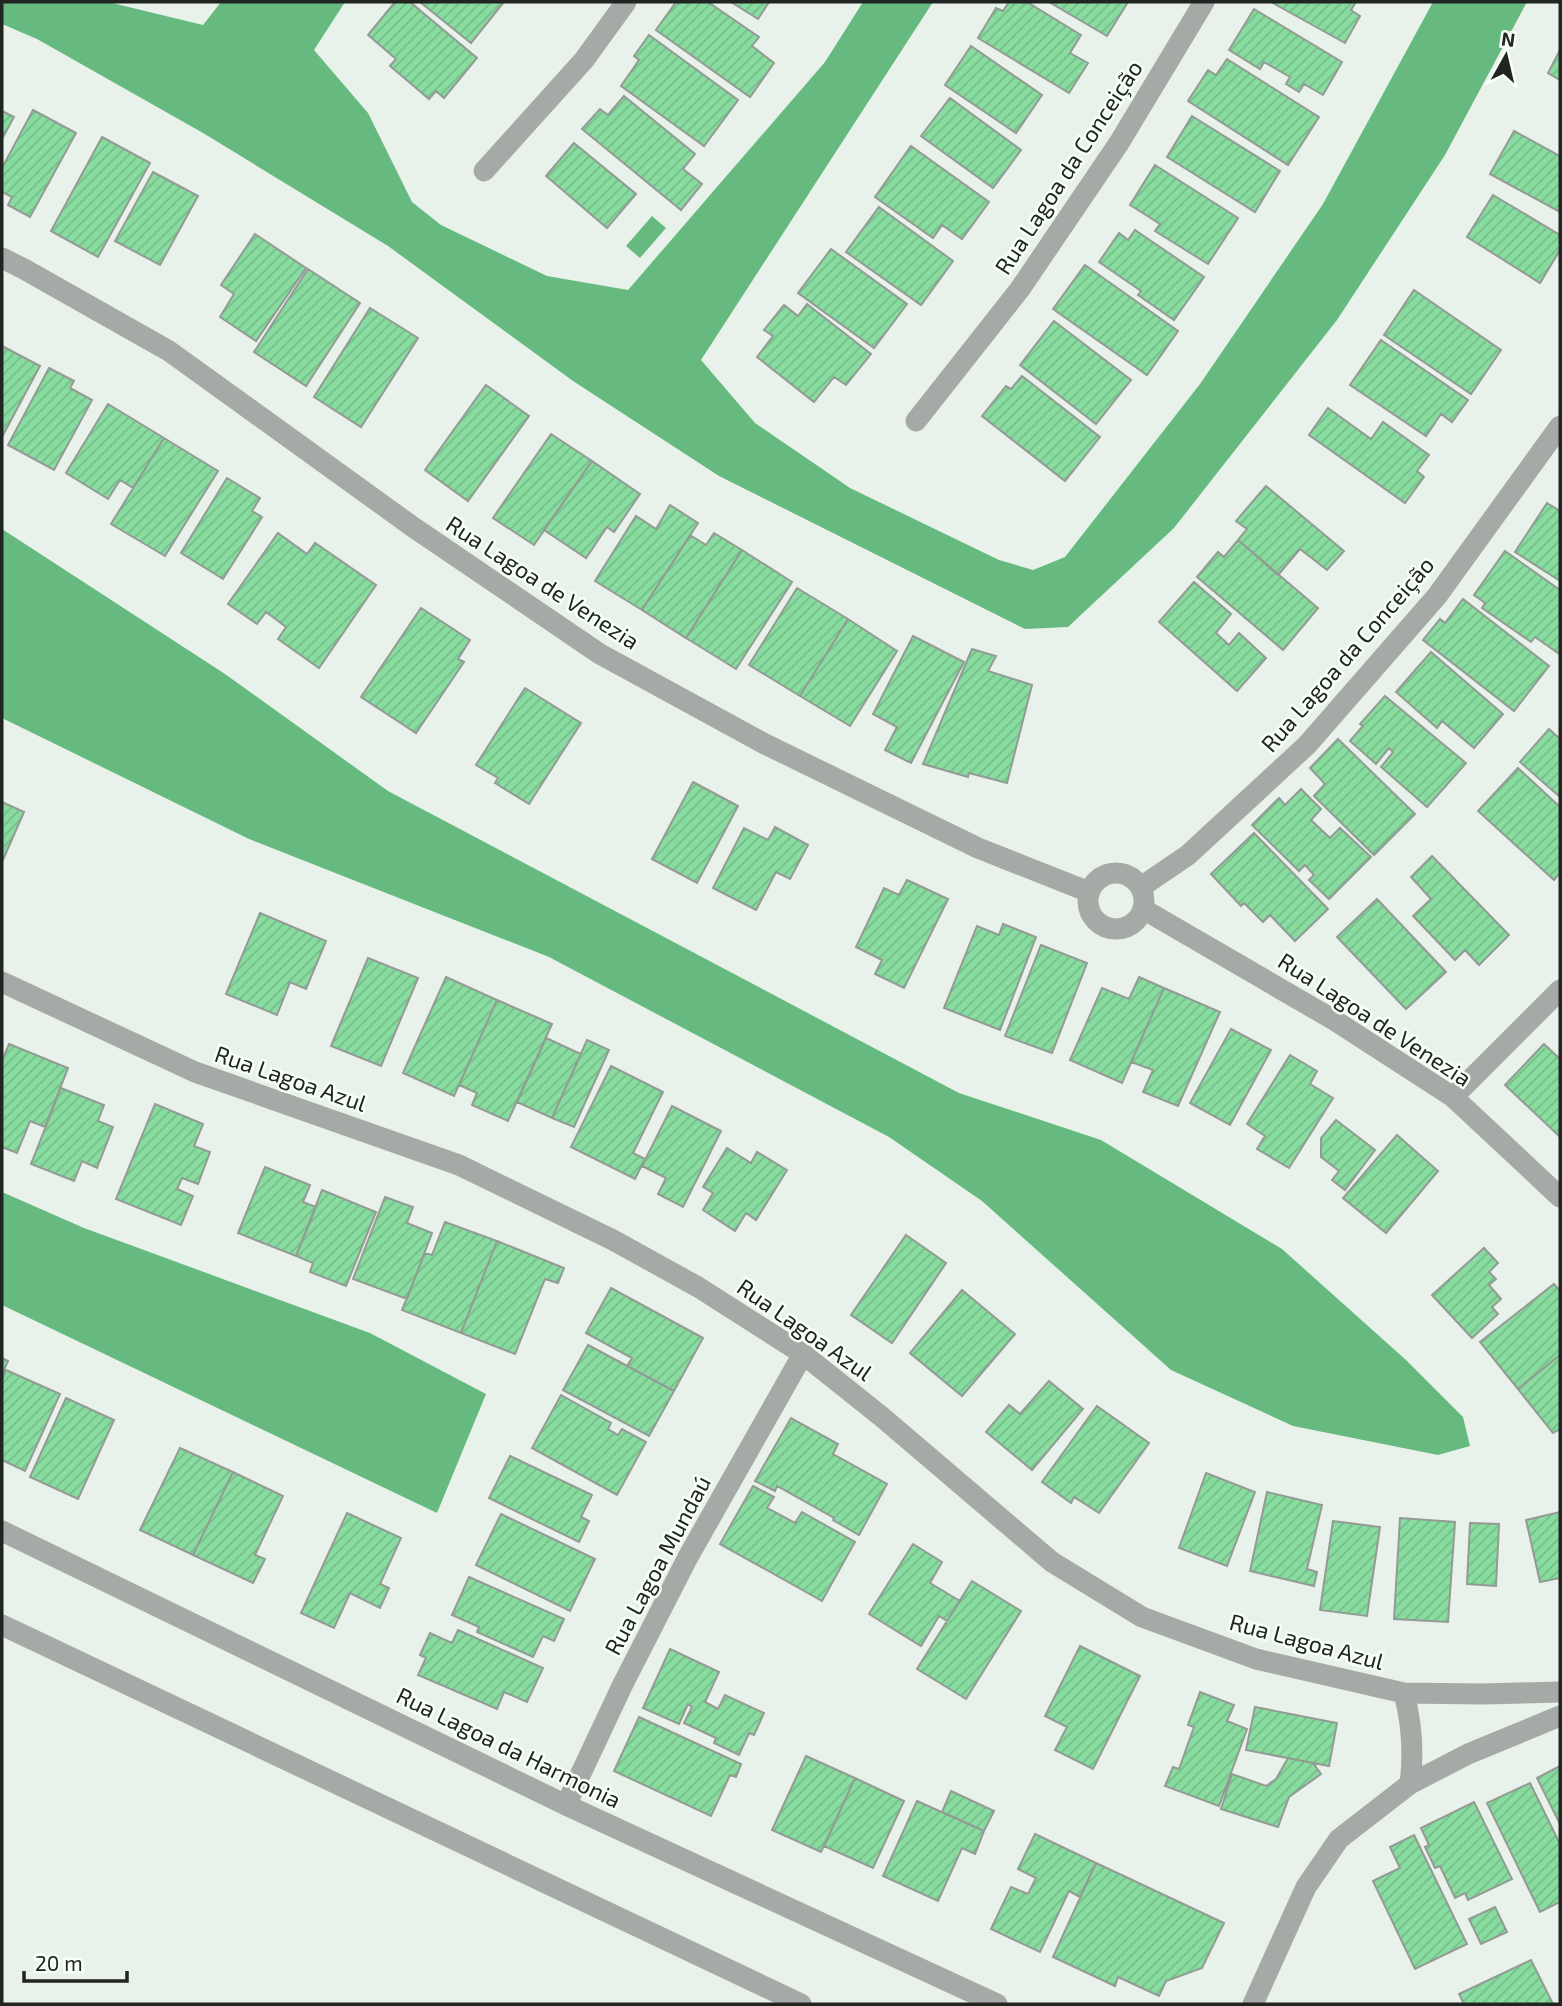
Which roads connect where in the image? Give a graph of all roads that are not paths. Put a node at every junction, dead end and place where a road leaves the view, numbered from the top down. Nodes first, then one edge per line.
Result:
1 (626, 2) edge
2 (1204, 2) edge
3 (484, 171) dead end
4 (2, 258) edge
5 (916, 421) dead end
6 (1560, 426) edge
7 (1141, 887) junction
8 (1089, 892) junction
9 (1143, 909) junction
10 (2, 982) edge
11 (1560, 990) edge
12 (1453, 1097) junction
13 (1560, 1197) edge
14 (803, 1354) junction
15 (2, 1531) edge
16 (2, 1625) edge
17 (1560, 1692) edge
18 (1404, 1693) junction
19 (1560, 1716) edge
20 (1410, 1784) junction
21 (566, 1805) junction
22 (801, 2004) edge
23 (998, 2004) edge
24 (1253, 2004) edge

1 - 3 street
2 - 5 street, Rua Lagoa da Conceição
4 - 8 street, Rua Lagoa de Venezia
6 - 7 street, Rua Lagoa da Conceição
7 - 8 street
7 - 9 street
8 - 9 street
9 - 12 street, Rua Lagoa de Venezia
10 - 14 street, Rua Lagoa Azul
11 - 12 street
12 - 13 street, Rua Lagoa de Venezia
14 - 18 street, Rua Lagoa Azul
14 - 21 street, Rua Lagoa Mundaú
15 - 21 street, Rua Lagoa da Harmonia
16 - 22 street
17 - 18 street, Rua Lagoa Azul
18 - 20 street
19 - 20 street
20 - 24 street
21 - 23 street, Rua Lagoa da Harmonia

